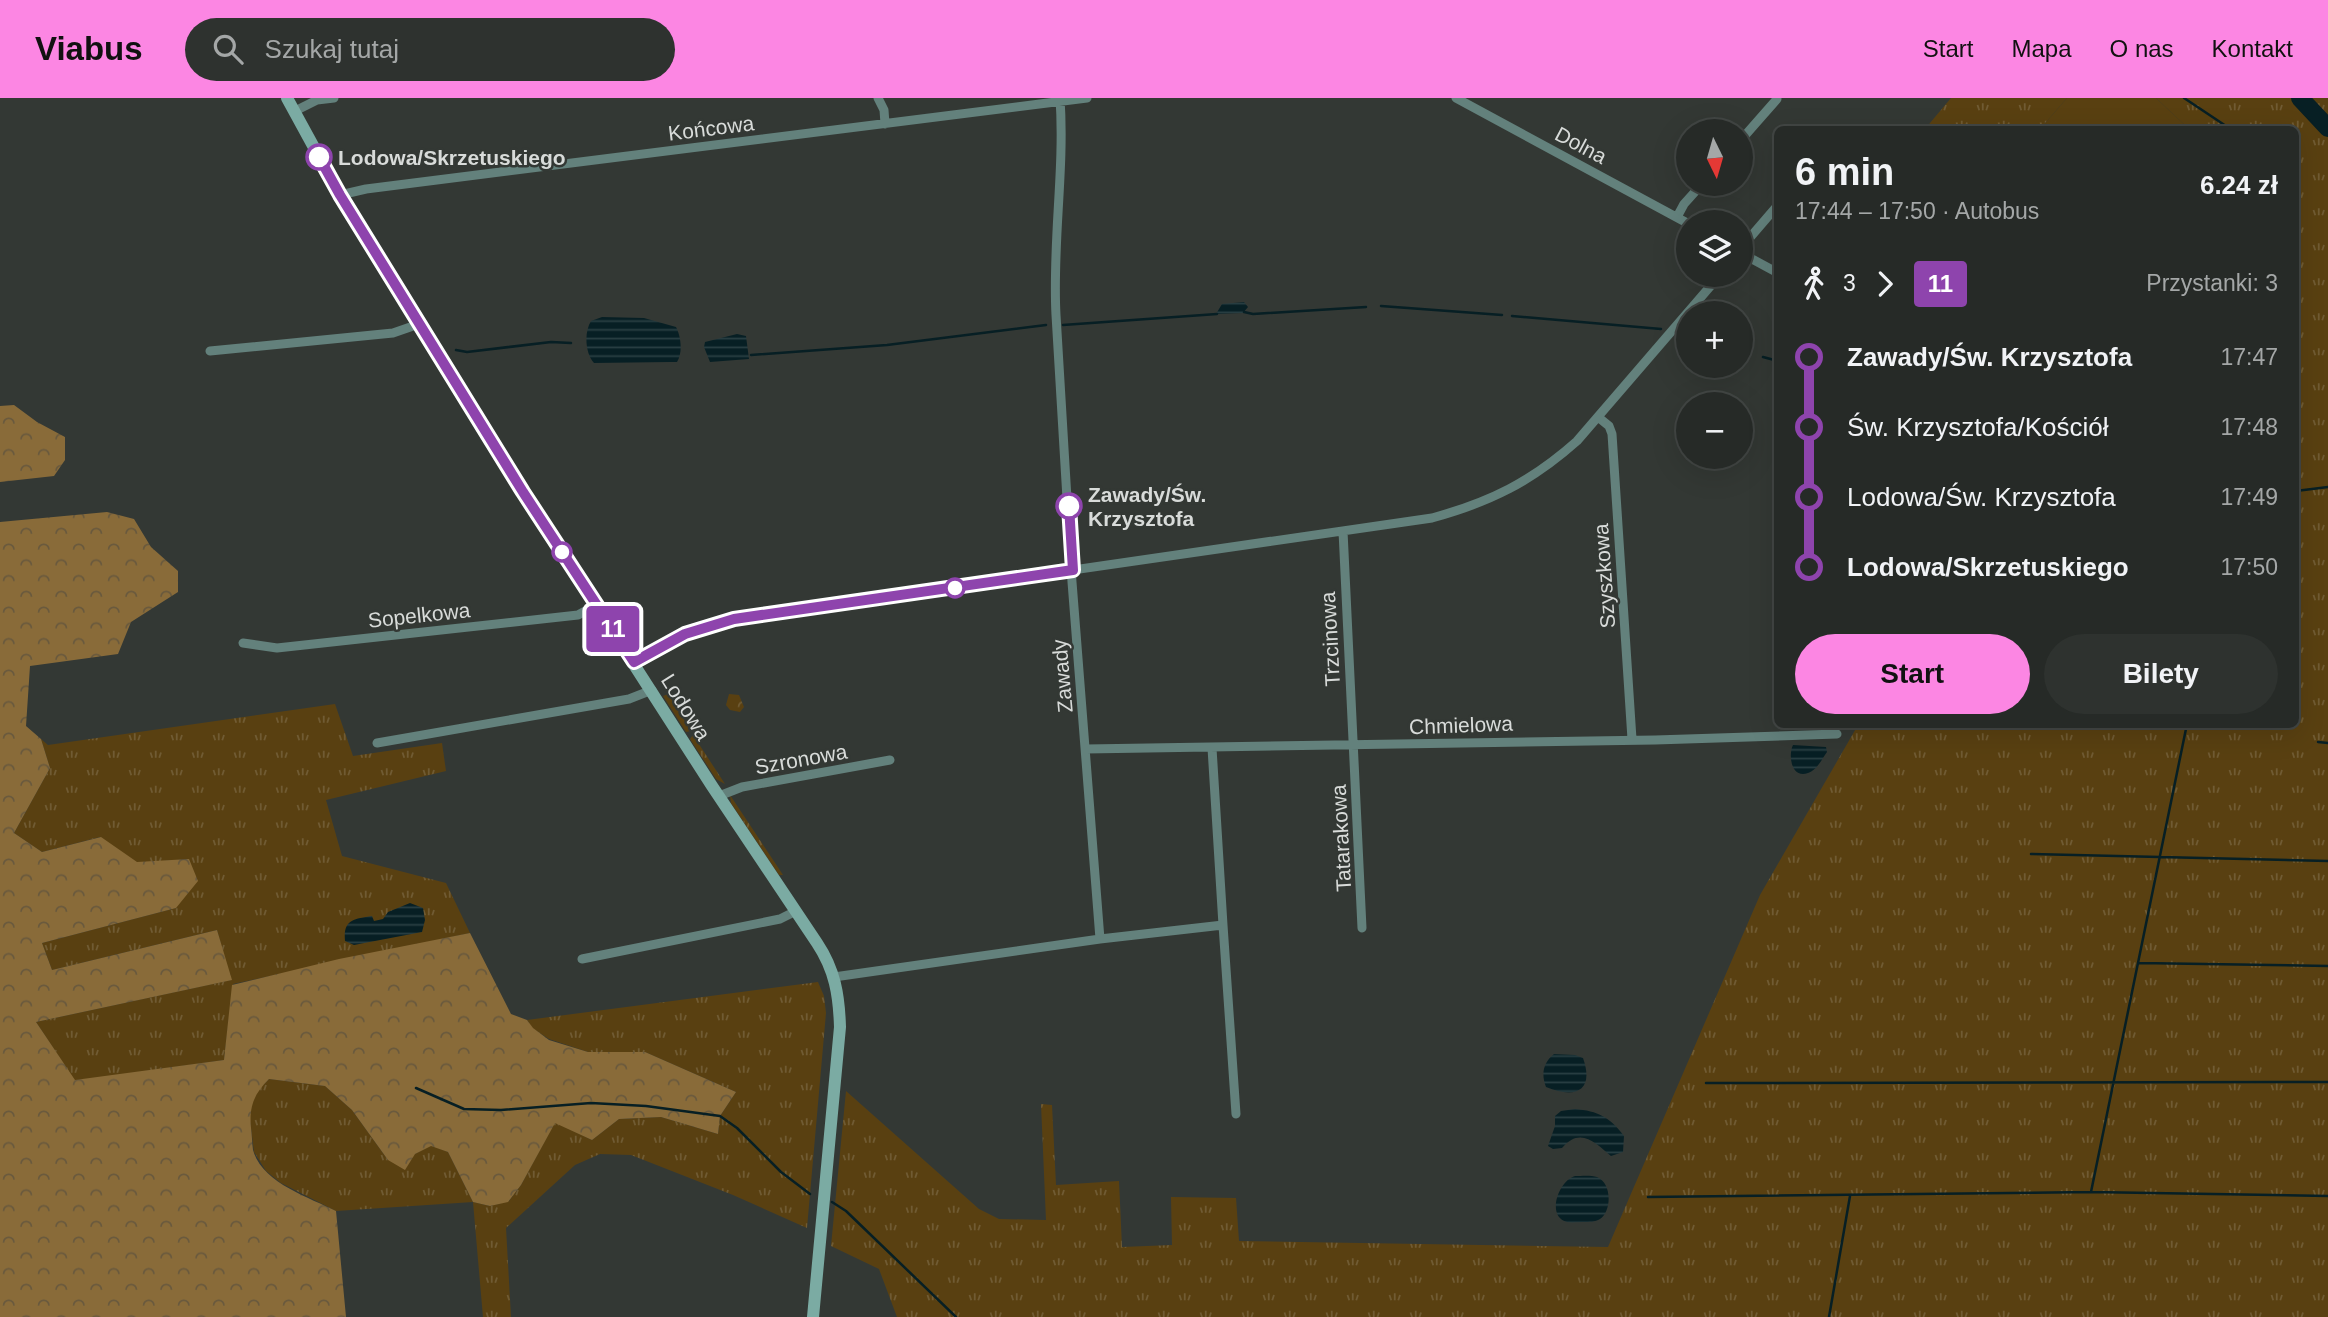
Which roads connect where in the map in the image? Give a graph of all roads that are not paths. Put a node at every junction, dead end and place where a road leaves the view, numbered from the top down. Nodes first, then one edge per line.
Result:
1 (287, 98) edge
2 (334, 98) edge
3 (878, 98) edge
4 (1087, 98) edge
5 (1456, 98) edge
6 (1777, 99) edge
7 (1060, 100) edge
8 (295, 111) junction
9 (885, 124) junction
10 (1754, 125) edge
11 (340, 195) junction
12 (1691, 196) edge
13 (1681, 210) edge
14 (1774, 210) edge
15 (1676, 216) edge
16 (1753, 234) edge
17 (1753, 259) edge
18 (1774, 271) edge
19 (1710, 287) edge
20 (419, 324) junction
21 (210, 351) dead end
22 (1598, 417) junction
23 (1343, 531) junction
24 (1073, 570) junction
25 (596, 605) junction
26 (243, 643) dead end
27 (634, 662) junction
28 (652, 690) junction
29 (1837, 734) dead end
30 (1632, 739) junction
31 (377, 743) dead end
32 (1354, 745) junction
33 (1212, 748) junction
34 (1086, 750) junction
35 (890, 760) dead end
36 (719, 796) junction
37 (796, 911) junction
38 (1223, 925) junction
39 (1362, 928) dead end
40 (1100, 939) junction
41 (582, 959) dead end
42 (834, 977) junction
43 (1236, 1114) dead end
44 (813, 1317) edge

1 - 8 street, Lodowa
2 - 8 street
3 - 9 street
4 - 7 street, Końcowa
5 - 15 street, Dolna
6 - 10 street
7 - 9 street, Końcowa
7 - 24 street, Zawady
8 - 11 street, Lodowa
9 - 11 street, Końcowa
11 - 20 street, Lodowa
12 - 13 street
14 - 16 street
17 - 18 street
19 - 22 street
20 - 21 street
20 - 25 street, Lodowa
22 - 23 street
22 - 30 street, Szyszkowa
23 - 24 street
23 - 32 street, Trzcinowa
24 - 27 street
24 - 34 street, Zawady
25 - 26 street, Sopelkowa
25 - 27 street, Lodowa
27 - 28 street, Lodowa
28 - 31 street
28 - 36 street, Lodowa
29 - 30 street, Chmielowa
30 - 32 street, Chmielowa
32 - 33 street, Chmielowa
32 - 39 street, Tatarakowa
33 - 34 street, Chmielowa
33 - 38 street
34 - 40 street, Zawady
35 - 36 street, Szronowa
36 - 37 street, Lodowa
37 - 41 street
37 - 42 street, Lodowa
38 - 40 street
38 - 43 street
40 - 42 street
42 - 44 street, Lodowa

